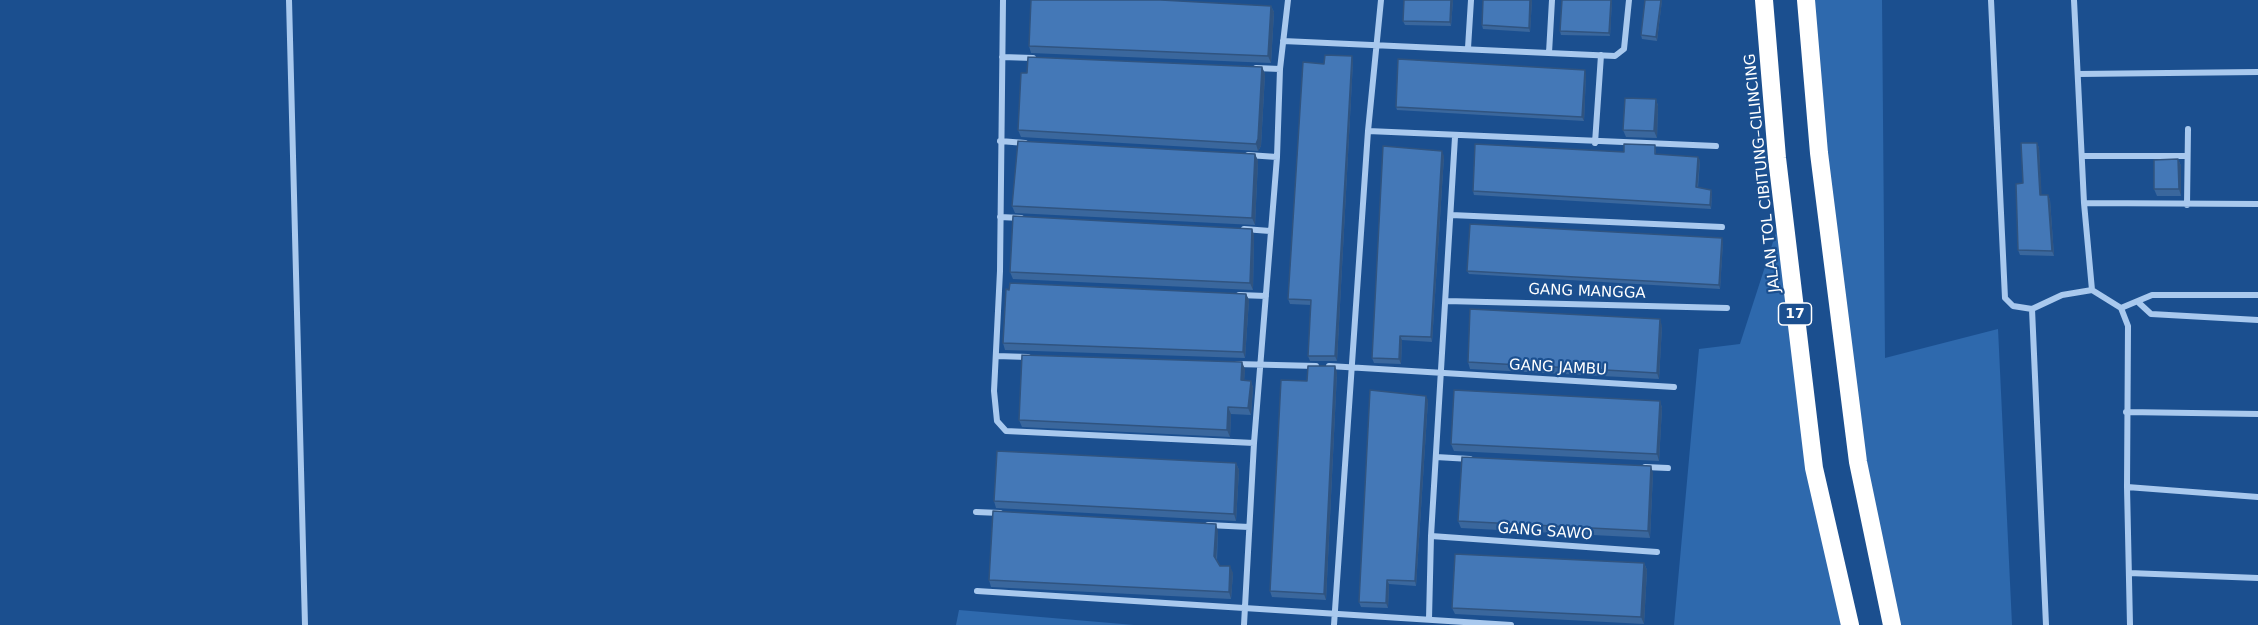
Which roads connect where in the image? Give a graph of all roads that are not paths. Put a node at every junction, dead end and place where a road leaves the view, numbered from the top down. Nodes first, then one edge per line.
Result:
1 (290, 0) edge
2 (1003, 0) edge
3 (1288, 0) edge
4 (1381, 0) edge
5 (1471, 0) edge
6 (1552, 0) edge
7 (1629, 0) edge
8 (1764, 0) edge
9 (1806, 0) edge
10 (1991, 0) edge
11 (2074, 0) edge
12 (1283, 41) junction
13 (1378, 45) junction
14 (1468, 48) junction
15 (1549, 53) junction
16 (1601, 55) junction
17 (1002, 57) junction
18 (1037, 58) edge
19 (1245, 68) edge
20 (1280, 69) junction
21 (2258, 72) edge
22 (2078, 74) junction
23 (2188, 129) dead end
24 (1368, 131) junction
25 (1455, 137) junction
26 (1000, 141) junction
27 (1035, 143) edge
28 (1595, 143) junction
29 (1716, 146) dead end
30 (1242, 155) edge
31 (2082, 156) junction
32 (2186, 156) junction
33 (1277, 157) junction
34 (2084, 203) junction
35 (2258, 204) edge
36 (2187, 205) junction
37 (1451, 215) junction
38 (1000, 217) junction
39 (1035, 219) edge
40 (1722, 227) dead end
41 (1235, 229) edge
42 (1270, 231) junction
43 (1000, 284) junction
44 (1011, 285) edge
45 (2092, 290) junction
46 (1231, 294) edge
47 (1266, 296) junction
48 (2258, 296) edge
49 (1446, 301) junction
50 (2138, 302) junction
51 (1727, 308) dead end
52 (2121, 308) junction
53 (2032, 309) junction
54 (2258, 320) edge
55 (996, 356) junction
56 (1036, 357) edge
57 (1224, 363) edge
58 (1260, 364) junction
59 (1350, 367) junction
60 (1441, 374) junction
61 (1674, 387) dead end
62 (2126, 412) junction
63 (2258, 414) edge
64 (1254, 444) junction
65 (1436, 457) junction
66 (1482, 459) edge
67 (1633, 466) edge
68 (1668, 468) dead end
69 (2127, 487) junction
70 (2258, 497) edge
71 (976, 512) dead end
72 (1012, 514) edge
73 (1202, 524) edge
74 (1249, 527) junction
75 (1431, 536) junction
76 (1657, 552) dead end
77 (2129, 573) junction
78 (2258, 578) edge
79 (977, 591) dead end
80 (1245, 610) junction
81 (1335, 612) junction
82 (1429, 619) junction
83 (305, 625) edge
84 (1244, 625) edge
85 (1334, 625) edge
86 (1511, 625) edge
87 (1850, 625) edge
88 (1892, 625) edge
89 (2046, 625) edge
90 (2130, 625) edge

1 - 83 street
2 - 17 street
3 - 12 street
4 - 13 street
5 - 14 street
6 - 15 street
7 - 16 street
8 - 87 highway, JALAN TOL CIBITUNG–CILINCING / 17
9 - 88 highway
10 - 53 street
11 - 22 street
12 - 13 street
12 - 20 street
13 - 14 street
13 - 24 street
14 - 15 street
15 - 16 street
16 - 28 street
17 - 18 street
17 - 26 street
19 - 20 street
20 - 33 street
21 - 22 street
22 - 31 street
23 - 32 street
24 - 25 street
24 - 59 street
25 - 28 street
25 - 37 street
26 - 27 street
26 - 38 street
28 - 29 street
30 - 33 street
31 - 32 street
31 - 34 street
32 - 36 street
33 - 42 street
34 - 36 street
34 - 45 street
35 - 36 street
37 - 40 street
37 - 49 street
38 - 39 street
38 - 43 street
41 - 42 street
42 - 47 street
43 - 44 street
43 - 55 street
45 - 52 street
45 - 53 street
46 - 47 street
47 - 58 street
48 - 50 street
49 - 51 street, GANG MANGGA
49 - 60 street
50 - 52 street
50 - 54 street
52 - 62 street
53 - 89 street
55 - 56 street
55 - 64 street
57 - 58 street, GANG JAMBU
58 - 59 street, GANG JAMBU
58 - 64 street
59 - 60 street, GANG JAMBU
59 - 81 street
60 - 61 street, GANG JAMBU
60 - 65 street
62 - 63 street
62 - 69 street
64 - 74 street
65 - 66 street
65 - 75 street
67 - 68 street
69 - 70 street
69 - 77 street
71 - 72 street
73 - 74 street
74 - 80 street
75 - 76 street, GANG SAWO
75 - 82 street
77 - 78 street
77 - 90 street
79 - 80 street
80 - 81 street
80 - 84 street
81 - 82 street
81 - 85 street
82 - 86 street

